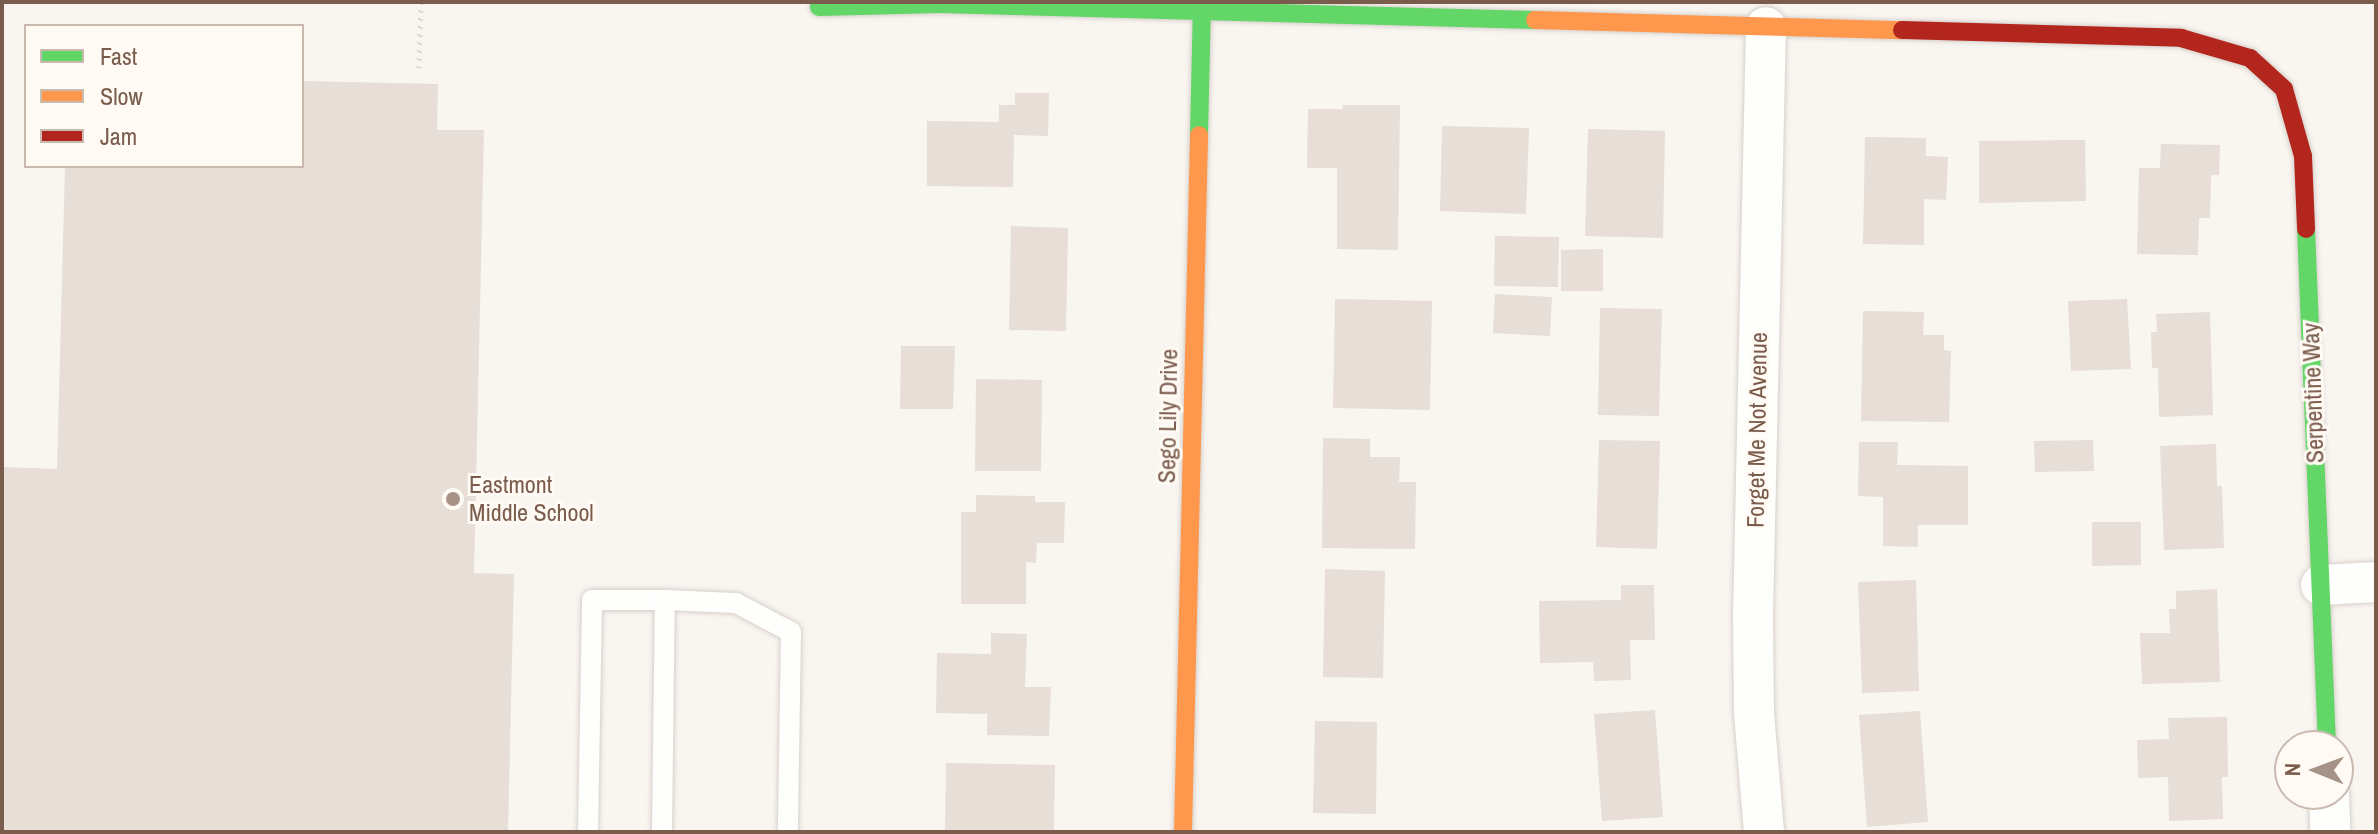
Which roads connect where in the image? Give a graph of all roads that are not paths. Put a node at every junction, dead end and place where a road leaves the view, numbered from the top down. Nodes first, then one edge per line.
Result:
1 (940, 3) edge
2 (1202, 6) edge
3 (819, 7) dead end
4 (1766, 27) junction
5 (2376, 582) edge
6 (2321, 585) junction
7 (665, 600) junction
8 (2326, 730) edge
9 (2329, 810) edge
10 (588, 832) edge
11 (662, 832) edge
12 (788, 832) edge
13 (1183, 832) edge
14 (1764, 832) edge
15 (2330, 832) edge

1 - 2 street
1 - 3 street
2 - 4 street
2 - 13 street, Sego Lily Drive
4 - 6 street, Serpentine Way
4 - 14 street, Forget Me Not Avenue
5 - 6 street
6 - 8 street, Serpentine Way
7 - 10 lane
7 - 11 lane
7 - 12 lane
9 - 15 street

